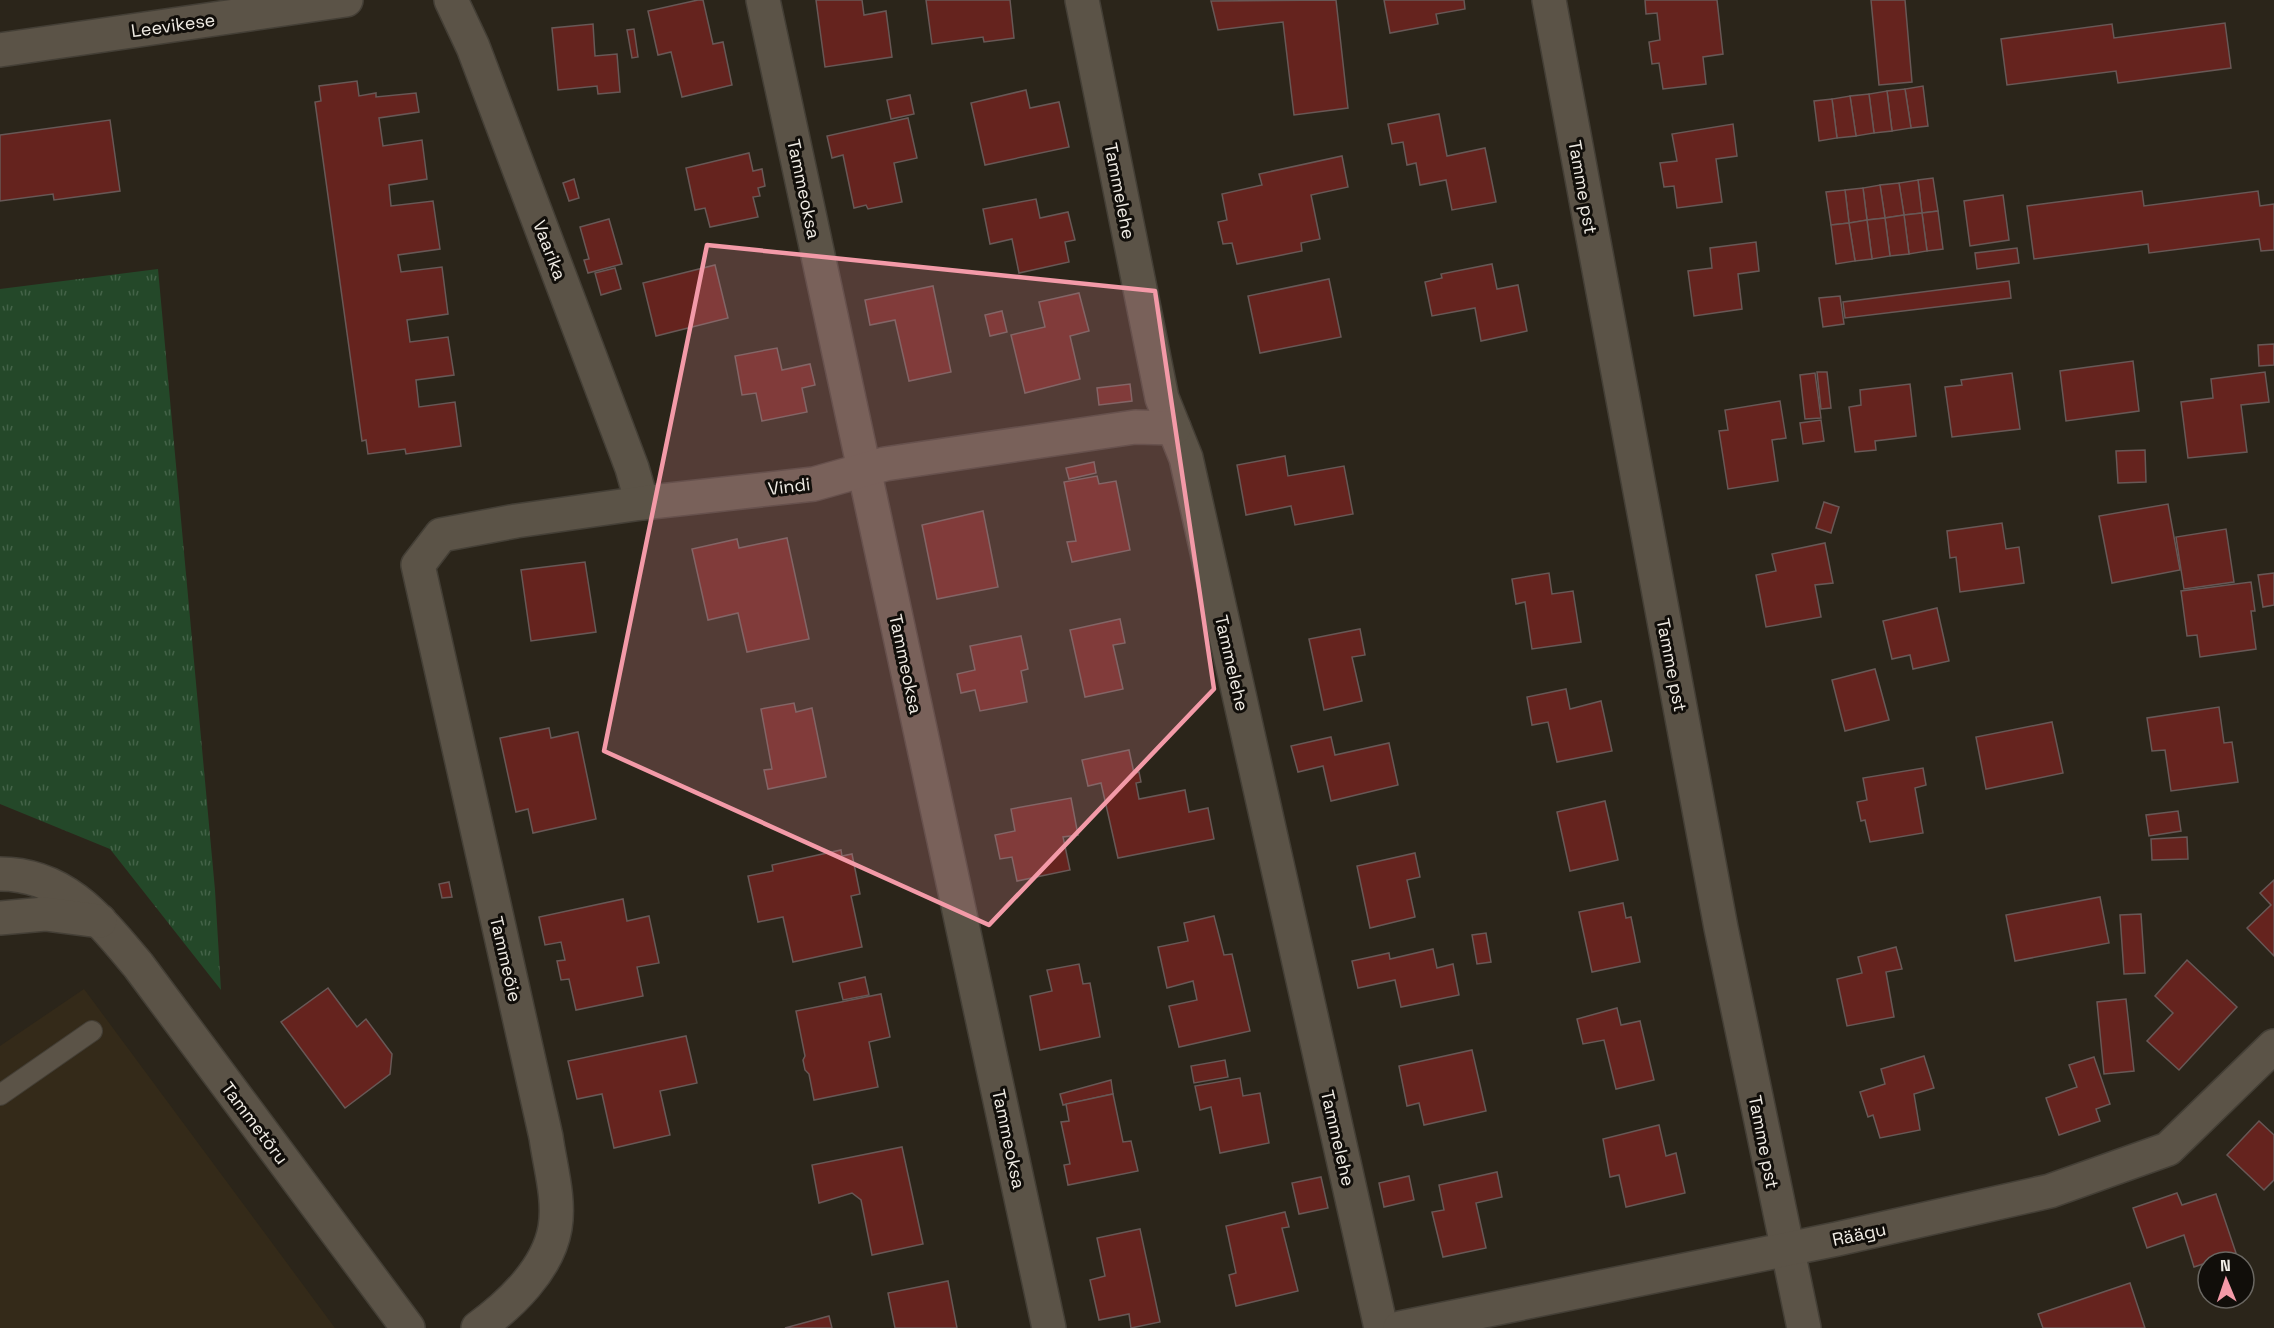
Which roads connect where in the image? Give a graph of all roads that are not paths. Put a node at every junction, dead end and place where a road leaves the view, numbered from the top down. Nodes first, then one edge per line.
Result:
1 (346, 0) edge
2 (452, 0) edge
3 (763, 0) edge
4 (1082, 0) edge
5 (1549, 0) edge
6 (0, 50) edge
7 (1174, 428) junction
8 (864, 470) junction
9 (642, 503) junction
10 (418, 565) joint
11 (0, 874) edge
12 (0, 918) edge
13 (100, 921) junction
14 (92, 1032) dead end
15 (2274, 1046) edge
16 (1, 1092) edge
17 (1786, 1249) junction
18 (408, 1328) edge
19 (478, 1328) edge
20 (1049, 1328) edge
21 (1381, 1328) edge
22 (1400, 1328) edge
23 (1804, 1328) edge

1 - 6 street, Leevikese
2 - 9 street, Vaarika
3 - 8 street, Tammeoksa
4 - 7 street, Tammelehe
5 - 17 street, Tamme pst
7 - 8 street, Vindi
7 - 21 street, Tammelehe
8 - 9 street, Vindi
8 - 20 street, Tammeoksa
9 - 10 street, Vindi
10 - 19 street, Tammeõie
11 - 13 street, Tammetõru
12 - 13 street
13 - 18 street, Tammetõru
14 - 16 lane
15 - 17 street, Räägu
17 - 22 street, Räägu
17 - 23 street, Tamme pst

